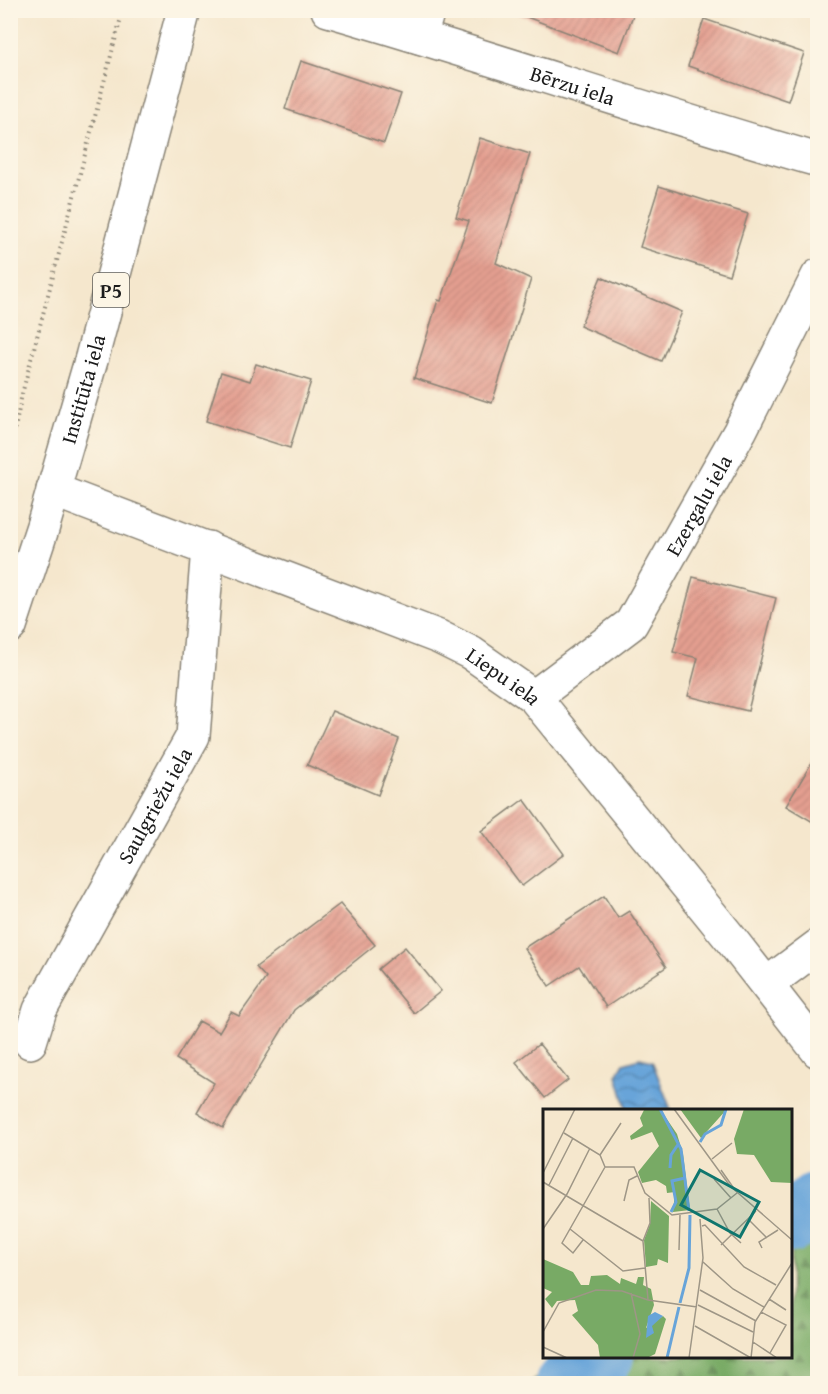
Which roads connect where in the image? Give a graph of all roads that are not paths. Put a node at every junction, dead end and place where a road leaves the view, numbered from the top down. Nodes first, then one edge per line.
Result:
1 (184, 10) edge
2 (328, 10) edge
3 (424, 24) edge
4 (818, 160) edge
5 (818, 276) edge
6 (53, 490) junction
7 (208, 548) junction
8 (20, 566) edge
9 (10, 626) edge
10 (534, 697) junction
11 (818, 946) edge
12 (767, 984) junction
13 (30, 1042) dead end
14 (818, 1051) edge

1 - 6 street, Institūta iela / P5
2 - 3 street, Bērzu iela
3 - 4 street, Bērzu iela
5 - 10 street, Ezergalu iela
6 - 7 street, Liepu iela
6 - 8 street, Institūta iela / P5
7 - 10 street, Liepu iela
7 - 13 street, Saulgriežu iela
8 - 9 street, Institūta iela / P5
10 - 12 street, Liepu iela
11 - 12 street
12 - 14 street, Liepu iela

